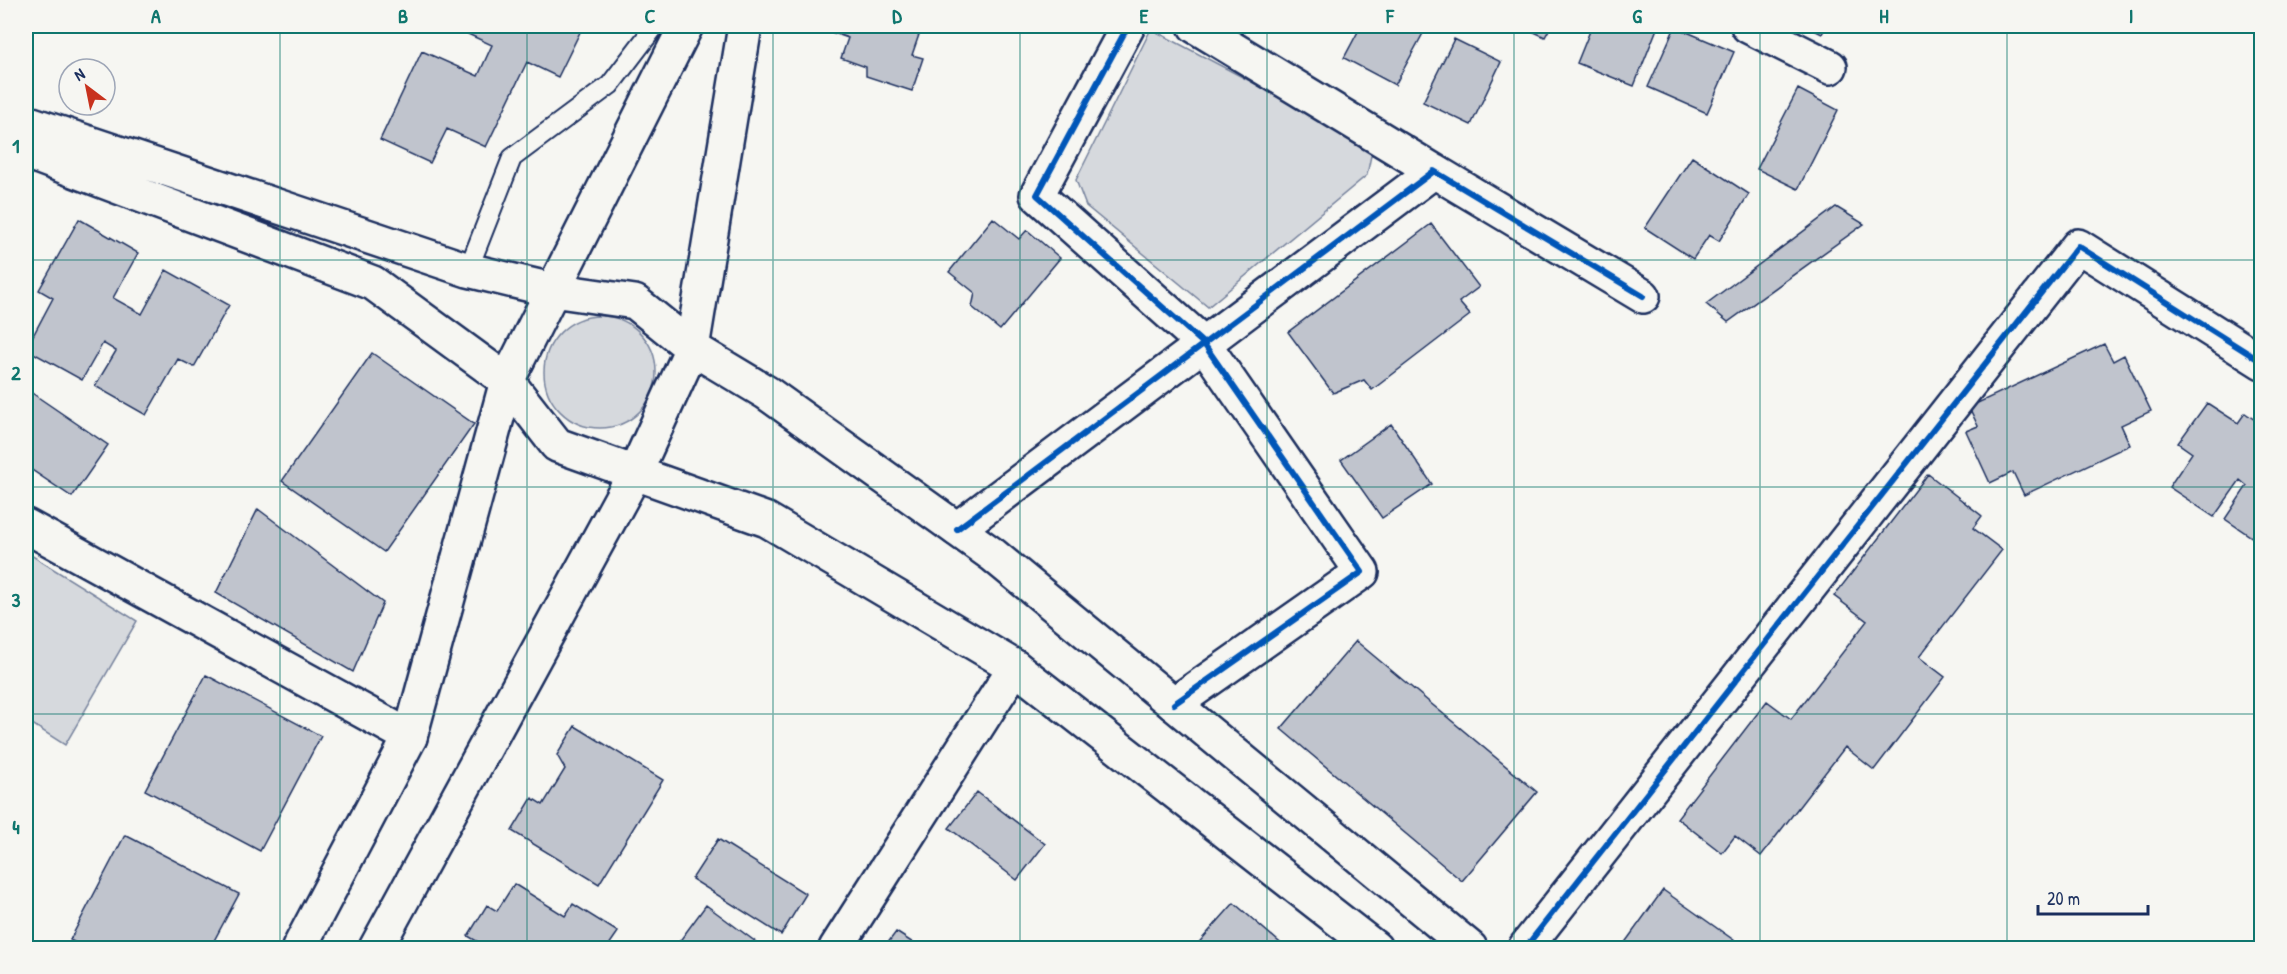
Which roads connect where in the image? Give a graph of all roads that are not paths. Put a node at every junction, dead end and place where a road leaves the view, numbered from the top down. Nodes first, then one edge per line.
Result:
1 (655, 26) edge
2 (686, 26) edge
3 (745, 26) edge
4 (1128, 26) edge
5 (1195, 26) edge
6 (1748, 26) edge
7 (1830, 67) dead end
8 (26, 122) edge
9 (26, 152) edge
10 (1434, 171) junction
11 (468, 270) junction
12 (552, 290) junction
13 (1643, 296) dead end
14 (1204, 344) junction
15 (692, 348) junction
16 (2262, 362) edge
17 (507, 381) junction
18 (635, 473) junction
19 (26, 526) edge
20 (957, 529) junction
21 (1015, 667) junction
22 (1174, 704) junction
23 (410, 737) junction
24 (299, 948) edge
25 (376, 948) edge
26 (836, 948) edge
27 (1376, 948) edge
28 (1470, 948) edge
29 (1525, 948) edge

1 - 11 lane
2 - 12 main road
3 - 15 main road
4 - 14 main road
5 - 10 main road
6 - 7 main road
8 - 11 main road
9 - 17 main road
10 - 13 main road
10 - 14 main road
11 - 12 main road
12 - 15 main road
12 - 17 main road
14 - 20 main road
14 - 22 main road
15 - 18 main road
15 - 20 main road
16 - 29 main road
17 - 18 main road
17 - 23 main road
18 - 21 main road
18 - 25 main road
19 - 23 main road
20 - 22 main road
21 - 26 main road
21 - 27 main road
22 - 28 main road
23 - 24 main road

